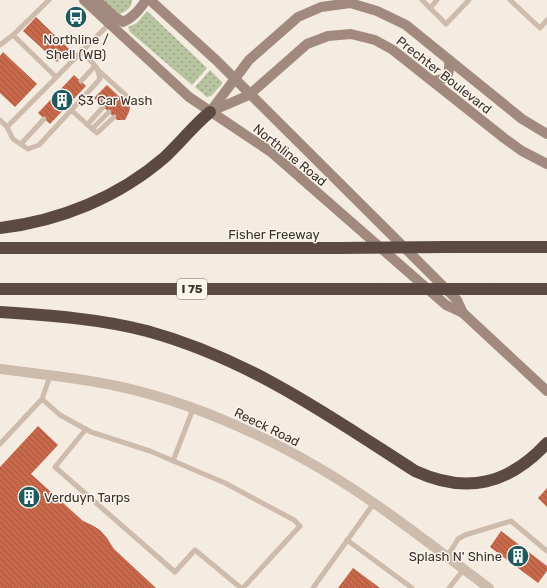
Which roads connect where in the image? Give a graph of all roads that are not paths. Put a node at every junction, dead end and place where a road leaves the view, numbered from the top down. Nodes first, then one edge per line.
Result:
1 (49, 0) edge
2 (84, 0) edge
3 (96, 0) edge
4 (146, 0) edge
5 (150, 0) edge
6 (422, 0) edge
7 (437, 0) edge
8 (469, 0) edge
9 (510, 0) edge
10 (345, 2) edge
11 (430, 8) junction
12 (547, 20) edge
13 (109, 24) junction
14 (12, 35) junction
15 (0, 45) edge
16 (82, 50) junction
17 (449, 60) junction
18 (96, 67) junction
19 (56, 77) junction
20 (235, 80) junction
21 (81, 81) dead end
22 (433, 81) junction
23 (120, 88) junction
24 (125, 93) junction
25 (116, 94) dead end
26 (249, 95) junction
27 (121, 99) dead end
28 (126, 104) dead end
29 (103, 107) dead end
30 (72, 110) junction
31 (109, 112) dead end
32 (210, 112) junction
33 (114, 117) dead end
34 (44, 119) dead end
35 (0, 120) edge
36 (87, 125) junction
37 (7, 127) junction
38 (92, 129) junction
39 (547, 134) edge
40 (21, 144) junction
41 (547, 164) edge
42 (0, 228) edge
43 (547, 247) edge
44 (0, 248) edge
45 (0, 289) edge
46 (547, 289) edge
47 (0, 312) edge
48 (464, 313) junction
49 (0, 369) edge
50 (50, 376) junction
51 (547, 391) edge
52 (42, 398) junction
53 (193, 408) junction
54 (86, 429) junction
55 (547, 443) edge
56 (0, 444) edge
57 (173, 461) junction
58 (374, 504) junction
59 (348, 540) junction
60 (547, 551) edge
61 (447, 557) junction
62 (464, 569) junction
63 (242, 588) edge
64 (313, 588) edge
65 (412, 588) edge
66 (449, 588) edge
67 (489, 588) edge

1 - 14 lane
2 - 13 main road, Northline Road
3 - 4 main road
5 - 20 main road, Northline Road
6 - 11 lane
7 - 11 lane
8 - 11 lane
9 - 12 lane
10 - 17 main road, Prechter Boulevard
10 - 20 main road, Prechter Boulevard
13 - 16 lane
13 - 32 main road, Northline Road
14 - 15 lane
14 - 19 lane
16 - 18 lane
16 - 19 lane
17 - 22 main road
17 - 39 main road, Prechter Boulevard
18 - 21 lane
18 - 23 lane
18 - 30 lane
19 - 37 lane
20 - 26 main road, Northline Road
20 - 32 main road, Prechter Boulevard
22 - 26 main road, Prechter Boulevard
22 - 41 main road, Prechter Boulevard
23 - 24 lane
23 - 25 lane
24 - 27 lane
24 - 28 lane
26 - 32 main road, Prechter Boulevard
26 - 48 main road, Northline Road
29 - 36 lane
30 - 36 lane
30 - 40 lane
31 - 38 lane
32 - 42 highway
32 - 48 main road, Northline Road
33 - 38 lane
34 - 40 lane
35 - 37 lane
36 - 38 lane
37 - 40 lane
43 - 44 highway, Fisher Freeway, bridge
45 - 46 highway, I 75, bridge
47 - 55 highway
48 - 51 main road, Northline Road
49 - 50 street, Reeck Road
50 - 52 lane
50 - 53 street, Reeck Road
52 - 54 lane
52 - 56 lane
53 - 57 lane
53 - 58 street, Reeck Road
54 - 57 lane
54 - 63 lane
57 - 63 lane
58 - 59 lane
58 - 61 street, Reeck Road
59 - 64 lane
59 - 65 lane
60 - 61 lane
61 - 62 street, Reeck Road
62 - 66 lane
62 - 67 street, Reeck Road

